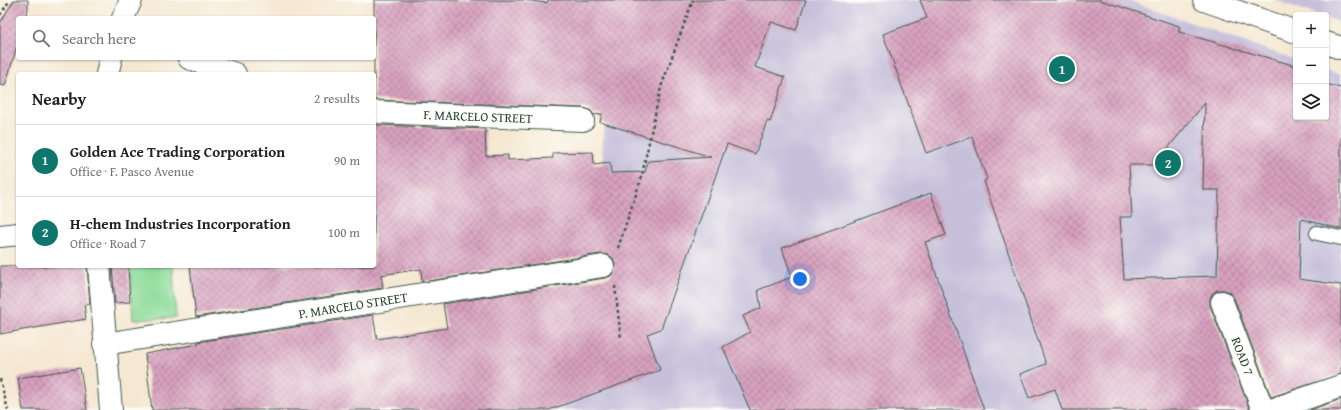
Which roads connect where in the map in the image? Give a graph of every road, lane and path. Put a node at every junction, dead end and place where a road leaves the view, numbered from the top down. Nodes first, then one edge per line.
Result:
1 (10, 0) edge
2 (131, 0) edge
3 (693, 0) edge
4 (1204, 0) edge
5 (0, 15) edge
6 (124, 16) edge
7 (1293, 31) edge
8 (1329, 44) edge
9 (1341, 48) edge
10 (110, 60) edge
11 (195, 60) edge
12 (108, 72) edge
13 (229, 72) edge
14 (376, 112) edge
15 (583, 120) dead end
16 (16, 234) edge
17 (1317, 234) dead end
18 (0, 236) edge
19 (1341, 238) edge
20 (618, 249) dead end
21 (99, 268) edge
22 (609, 272) joint
23 (1222, 302) dead end
24 (621, 339) dead end
25 (104, 344) junction
26 (0, 379) edge
27 (1341, 386) edge
28 (8, 410) edge
29 (111, 410) edge
30 (1263, 410) edge
31 (1272, 410) edge

1 - 5 path
2 - 6 street
3 - 20 path
4 - 7 street
8 - 9 street
10 - 12 street
11 - 13 street
14 - 15 street, F. MARCELO STREET
16 - 18 street
17 - 19 lane
21 - 25 street
22 - 24 path
22 - 25 street, P. MARCELO STREET
23 - 30 street, ROAD 7
25 - 29 street
26 - 28 path
27 - 31 street

